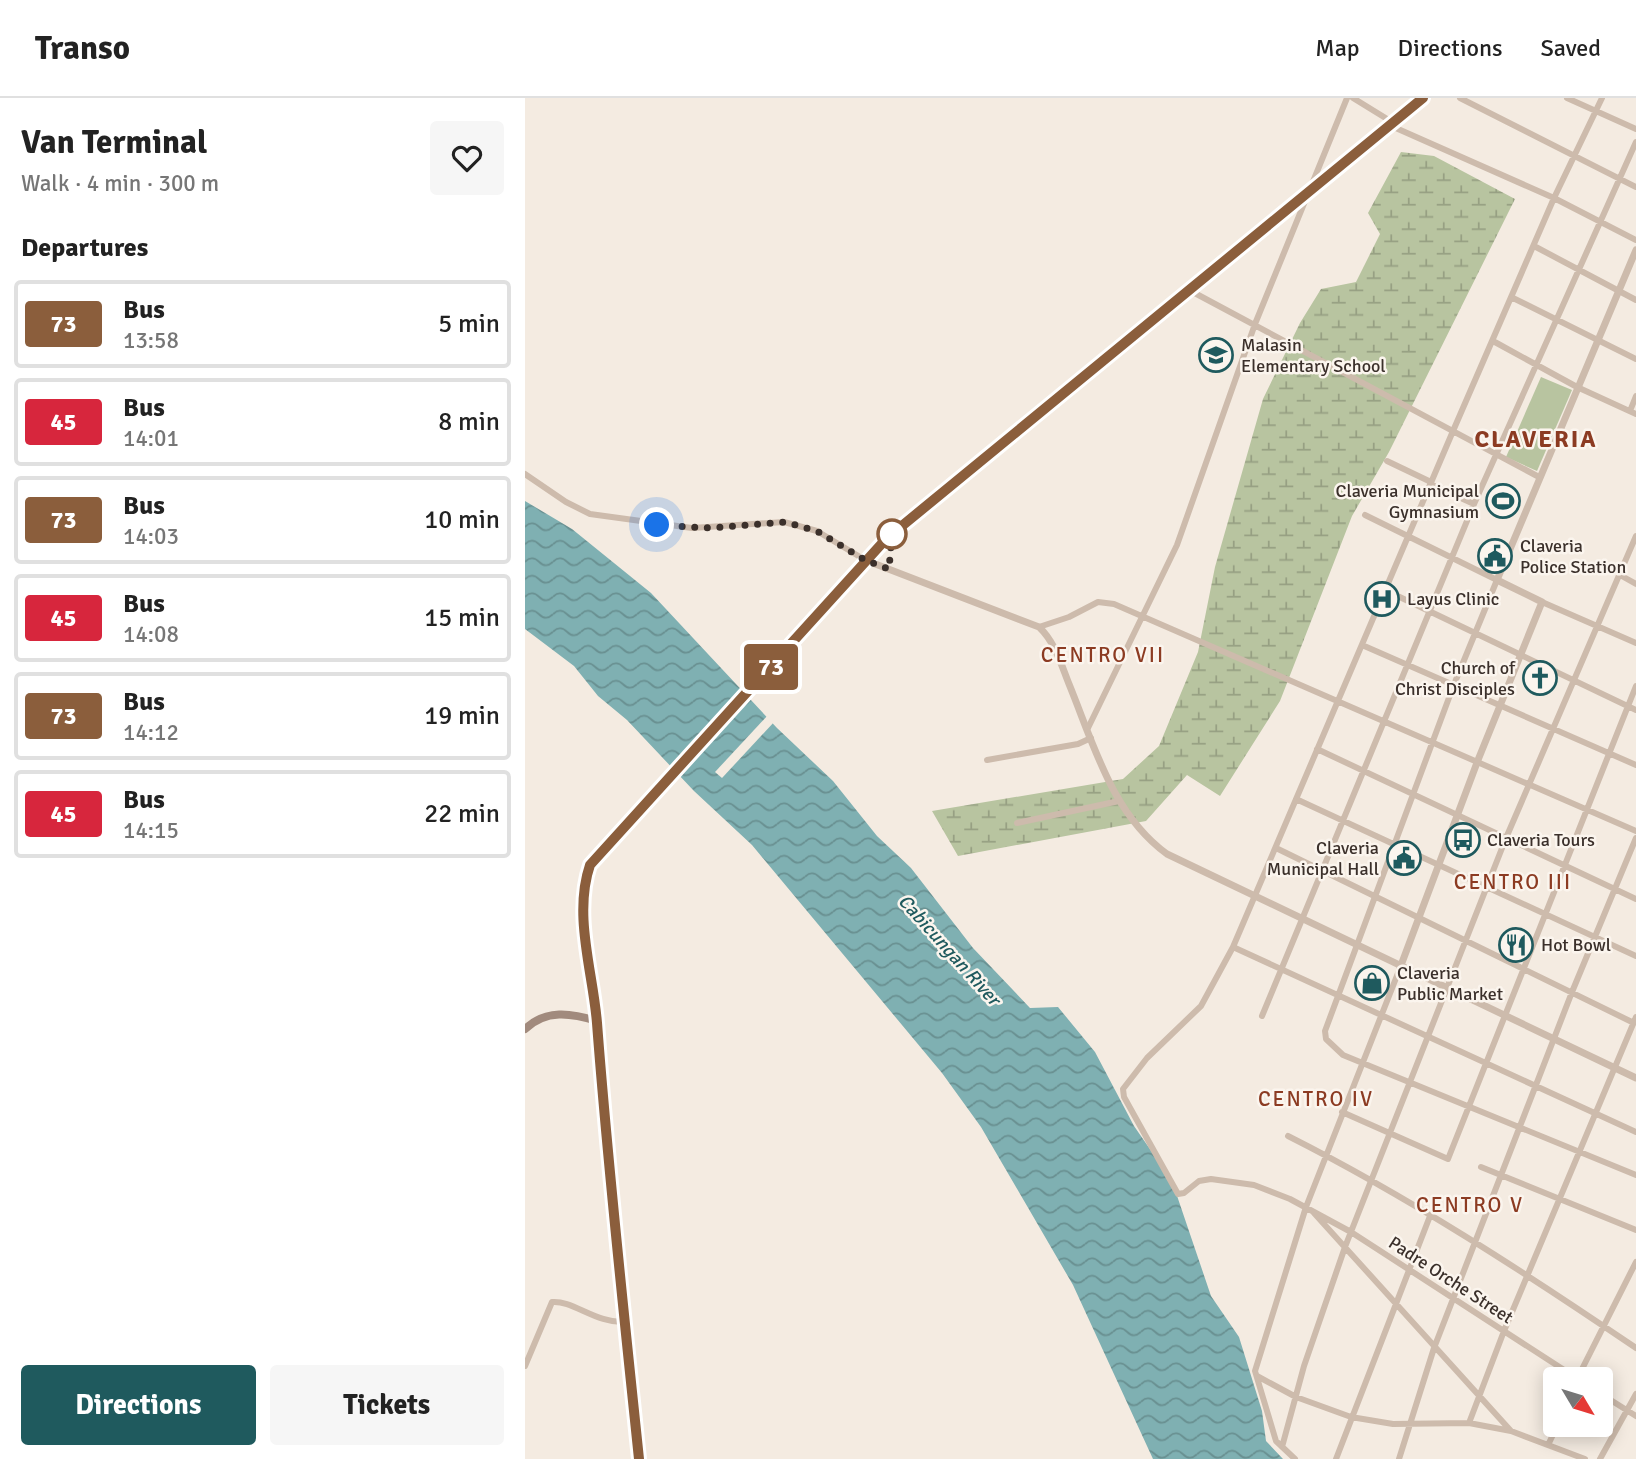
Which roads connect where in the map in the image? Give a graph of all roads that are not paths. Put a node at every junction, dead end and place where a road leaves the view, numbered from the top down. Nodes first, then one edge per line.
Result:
1 (1347, 98) edge
2 (1353, 98) edge
3 (1423, 98) edge
4 (1460, 98) edge
5 (1567, 98) edge
6 (1602, 98) edge
7 (1595, 111) junction
8 (1391, 124) junction
9 (1636, 130) edge
10 (1636, 142) edge
11 (1574, 154) junction
12 (1619, 179) junction
13 (1636, 187) edge
14 (1308, 193) junction
15 (1554, 198) junction
16 (1599, 222) junction
17 (1636, 240) edge
18 (1534, 246) junction
19 (1636, 250) edge
20 (1577, 269) junction
21 (1189, 290) junction
22 (1618, 291) junction
23 (1511, 297) junction
24 (1636, 300) edge
25 (1556, 318) junction
26 (1255, 324) junction
27 (1493, 341) junction
28 (1597, 341) junction
29 (1636, 359) edge
30 (1535, 364) junction
31 (1577, 387) junction
32 (1636, 396) edge
33 (1633, 413) edge
34 (1453, 430) junction
35 (1497, 454) junction
36 (1387, 461) dead end
37 (525, 474) edge
38 (1538, 477) junction
39 (1430, 483) junction
40 (1474, 504) junction
41 (1365, 515) dead end
42 (1408, 536) junction
43 (1636, 536) edge
44 (1453, 559) junction
45 (865, 560) junction
46 (1620, 575) junction
47 (1497, 580) junction
48 (1636, 584) edge
49 (1385, 590) junction
50 (1542, 602) junction
51 (1430, 611) junction
52 (1143, 616) junction
53 (1039, 626) junction
54 (1598, 626) junction
55 (1475, 632) junction
56 (1636, 643) edge
57 (1362, 645) junction
58 (1520, 653) junction
59 (1407, 665) junction
60 (1574, 678) junction
61 (1636, 686) edge
62 (1453, 687) junction
63 (1339, 700) junction
64 (1627, 706) junction
65 (1499, 707) junction
66 (1636, 710) edge
67 (1384, 719) junction
68 (1088, 729) junction
69 (1553, 729) junction
70 (1091, 737) junction
71 (1433, 741) junction
72 (1317, 749) junction
73 (1608, 753) junction
74 (987, 760) dead end
75 (1478, 760) junction
76 (1636, 765) edge
77 (1362, 768) junction
78 (1530, 784) junction
79 (1413, 794) junction
80 (1296, 799) junction
81 (1119, 801) junction
82 (1586, 809) junction
83 (1457, 816) junction
84 (1342, 820) junction
85 (1017, 823) dead end
86 (1636, 831) edge
87 (1506, 838) junction
88 (1636, 838) edge
89 (1395, 844) junction
90 (1276, 848) junction
91 (1438, 865) junction
92 (1565, 865) junction
93 (1321, 870) junction
94 (1486, 887) junction
95 (1615, 889) junction
96 (1375, 896) junction
97 (1255, 897) junction
98 (1636, 899) edge
99 (1545, 916) junction
100 (1419, 918) junction
101 (1301, 920) junction
102 (1597, 938) junction
103 (1467, 940) junction
104 (1356, 946) junction
105 (1233, 947) junction
106 (1636, 956) edge
107 (1280, 968) junction
108 (1399, 968) junction
109 (1524, 969) junction
110 (1447, 989) junction
111 (1572, 992) junction
112 (1338, 995) junction
113 (1380, 1014) junction
114 (1262, 1016) dead end
115 (1505, 1017) junction
116 (597, 1021) junction
117 (1635, 1021) edge
118 (525, 1029) edge
119 (1428, 1037) junction
120 (1554, 1039) junction
121 (1362, 1061) junction
122 (1487, 1063) junction
123 (1615, 1068) junction
124 (1636, 1078) edge
125 (1411, 1080) junction
126 (1536, 1085) junction
127 (1470, 1106) junction
128 (1342, 1112) junction
129 (1596, 1113) junction
130 (1520, 1127) junction
131 (1636, 1132) edge
132 (1390, 1134) junction
133 (1288, 1136) dead end
134 (1579, 1152) junction
135 (1326, 1155) junction
136 (1481, 1167) dead end
137 (1636, 1175) edge
138 (1502, 1176) junction
139 (1373, 1181) junction
140 (1559, 1198) junction
141 (1308, 1208) junction
142 (1430, 1216) junction
143 (1636, 1230) edge
144 (1351, 1232) junction
145 (1477, 1244) junction
146 (1345, 1247) junction
147 (1636, 1262) edge
148 (1408, 1270) junction
149 (1528, 1277) junction
150 (1453, 1299) junction
151 (1395, 1306) junction
152 (626, 1322) junction
153 (1604, 1326) junction
154 (1504, 1331) junction
155 (1434, 1348) junction
156 (1636, 1348) edge
157 (525, 1366) edge
158 (1560, 1367) edge
159 (1584, 1367) edge
160 (1257, 1376) junction
161 (1636, 1394) edge
162 (1296, 1397) junction
163 (1479, 1399) junction
164 (1613, 1402) edge
165 (1626, 1410) junction
166 (1636, 1416) edge
167 (1351, 1417) junction
168 (1409, 1423) junction
169 (1469, 1423) junction
170 (1511, 1430) junction
171 (1552, 1437) edge
172 (1549, 1443) junction
173 (1282, 1447) junction
174 (639, 1459) edge
175 (1295, 1459) edge
176 (1336, 1459) edge
177 (1399, 1459) edge
178 (1585, 1459) edge
179 (1600, 1459) edge

1 - 14 street
2 - 8 street
3 - 8 highway
4 - 11 street
5 - 7 street
6 - 7 street
7 - 9 street
7 - 11 street
8 - 14 highway
8 - 15 street
10 - 12 street
11 - 12 street
11 - 15 street
12 - 13 street
12 - 16 street
14 - 21 highway
14 - 26 street
15 - 16 street
15 - 18 street
16 - 17 street
16 - 20 street
18 - 20 street
18 - 23 street
19 - 22 street
20 - 22 street
20 - 25 street
21 - 26 street
21 - 45 highway
22 - 24 street
22 - 28 street
23 - 25 street
23 - 27 street
25 - 28 street
25 - 30 street
26 - 34 street
26 - 52 street
27 - 30 street
27 - 34 street
28 - 29 street
28 - 31 street
30 - 31 street
30 - 35 street
31 - 33 street
31 - 38 street
32 - 33 street
34 - 35 street
34 - 39 street
35 - 38 street
35 - 40 street
36 - 39 street
37 - 45 street
38 - 47 street
39 - 40 street
39 - 42 street
40 - 44 street
41 - 42 street
42 - 44 street
42 - 49 street
43 - 46 street
44 - 47 street
44 - 51 street
45 - 53 street
45 - 116 highway
46 - 48 street
46 - 54 street
47 - 50 street
47 - 55 street
49 - 51 street
49 - 57 street
50 - 54 street
50 - 58 street
51 - 55 street
51 - 59 street
52 - 53 street
52 - 63 street
52 - 68 street
53 - 68 street
54 - 56 street
54 - 60 street
55 - 58 street
55 - 62 street
57 - 59 street
57 - 63 street
58 - 60 street
58 - 65 street
59 - 62 street
59 - 67 street
60 - 64 street
60 - 69 street
61 - 64 street
62 - 65 street
62 - 71 street
63 - 67 street
63 - 72 street
64 - 66 street
64 - 73 street
65 - 69 street
65 - 75 street
67 - 71 street
67 - 77 street
68 - 70 street
69 - 73 street
69 - 78 street
70 - 74 street
70 - 81 street
71 - 75 street
71 - 79 street
72 - 77 street
72 - 80 street
73 - 76 street
73 - 82 street
75 - 78 street
75 - 83 street
77 - 79 street
77 - 84 street
78 - 82 street
78 - 87 street
79 - 83 street
79 - 89 street
80 - 84 street
80 - 90 street
81 - 85 street
81 - 97 street
82 - 86 street
82 - 92 street
83 - 87 street
83 - 91 street
84 - 89 street
84 - 93 street
87 - 92 street
87 - 94 street
88 - 95 street
89 - 91 street
89 - 96 street
90 - 93 street
90 - 97 street
91 - 94 street
91 - 100 street
92 - 95 street
92 - 99 street
93 - 96 street
93 - 101 street
94 - 99 street
94 - 103 street
95 - 98 street
95 - 102 street
96 - 100 street
96 - 104 street
97 - 101 street
97 - 105 street
99 - 102 street
99 - 109 street
100 - 103 street
100 - 108 street
101 - 104 street
101 - 107 street
102 - 106 street
102 - 111 street
103 - 109 street
103 - 110 street
104 - 108 street
104 - 112 street
105 - 107 street
105 - 141 street, Padre Orche Street
107 - 112 street
107 - 114 street
108 - 110 street
108 - 113 street
109 - 111 street
109 - 115 street
110 - 115 street
110 - 119 street
111 - 117 street
111 - 120 street
112 - 113 street
112 - 121 street
113 - 119 street
113 - 121 street
115 - 120 street
115 - 122 street
116 - 118 main road
116 - 152 highway
117 - 123 street
119 - 122 street
119 - 125 street
120 - 123 street
120 - 126 street
121 - 125 street
121 - 128 street
122 - 126 street
122 - 127 street
123 - 124 street
123 - 129 street
125 - 127 street
125 - 132 street
126 - 129 street
126 - 130 street
127 - 130 street
127 - 132 street
128 - 132 street
128 - 135 street
129 - 131 street
129 - 134 street
130 - 134 street
130 - 138 street
132 - 139 street
133 - 135 street
134 - 137 street
134 - 140 street
135 - 139 street
135 - 141 street
136 - 138 street
138 - 140 street
138 - 145 street
139 - 142 street
139 - 144 street
140 - 143 street
140 - 149 street
141 - 144 street, Padre Orche Street
141 - 146 street
141 - 160 street
142 - 145 street
142 - 148 street
144 - 146 street
144 - 148 street, Padre Orche Street
145 - 149 street
145 - 150 street
146 - 151 street
146 - 162 street
147 - 153 street
148 - 150 street, Padre Orche Street
148 - 151 street
149 - 153 street
149 - 154 street
150 - 154 street, Padre Orche Street
150 - 155 street
151 - 155 street
151 - 167 street
152 - 157 street
152 - 174 highway
153 - 156 street
153 - 159 street
154 - 158 street, Padre Orche Street
154 - 163 street
155 - 163 street
155 - 168 street
160 - 162 street
160 - 173 street
161 - 165 street
162 - 167 street
162 - 173 street
163 - 169 street
163 - 170 street
164 - 165 street
165 - 166 street
165 - 179 street
167 - 168 street
167 - 176 street
168 - 169 street
168 - 177 street
169 - 170 street
170 - 172 street
171 - 172 street
172 - 178 street
173 - 175 street

